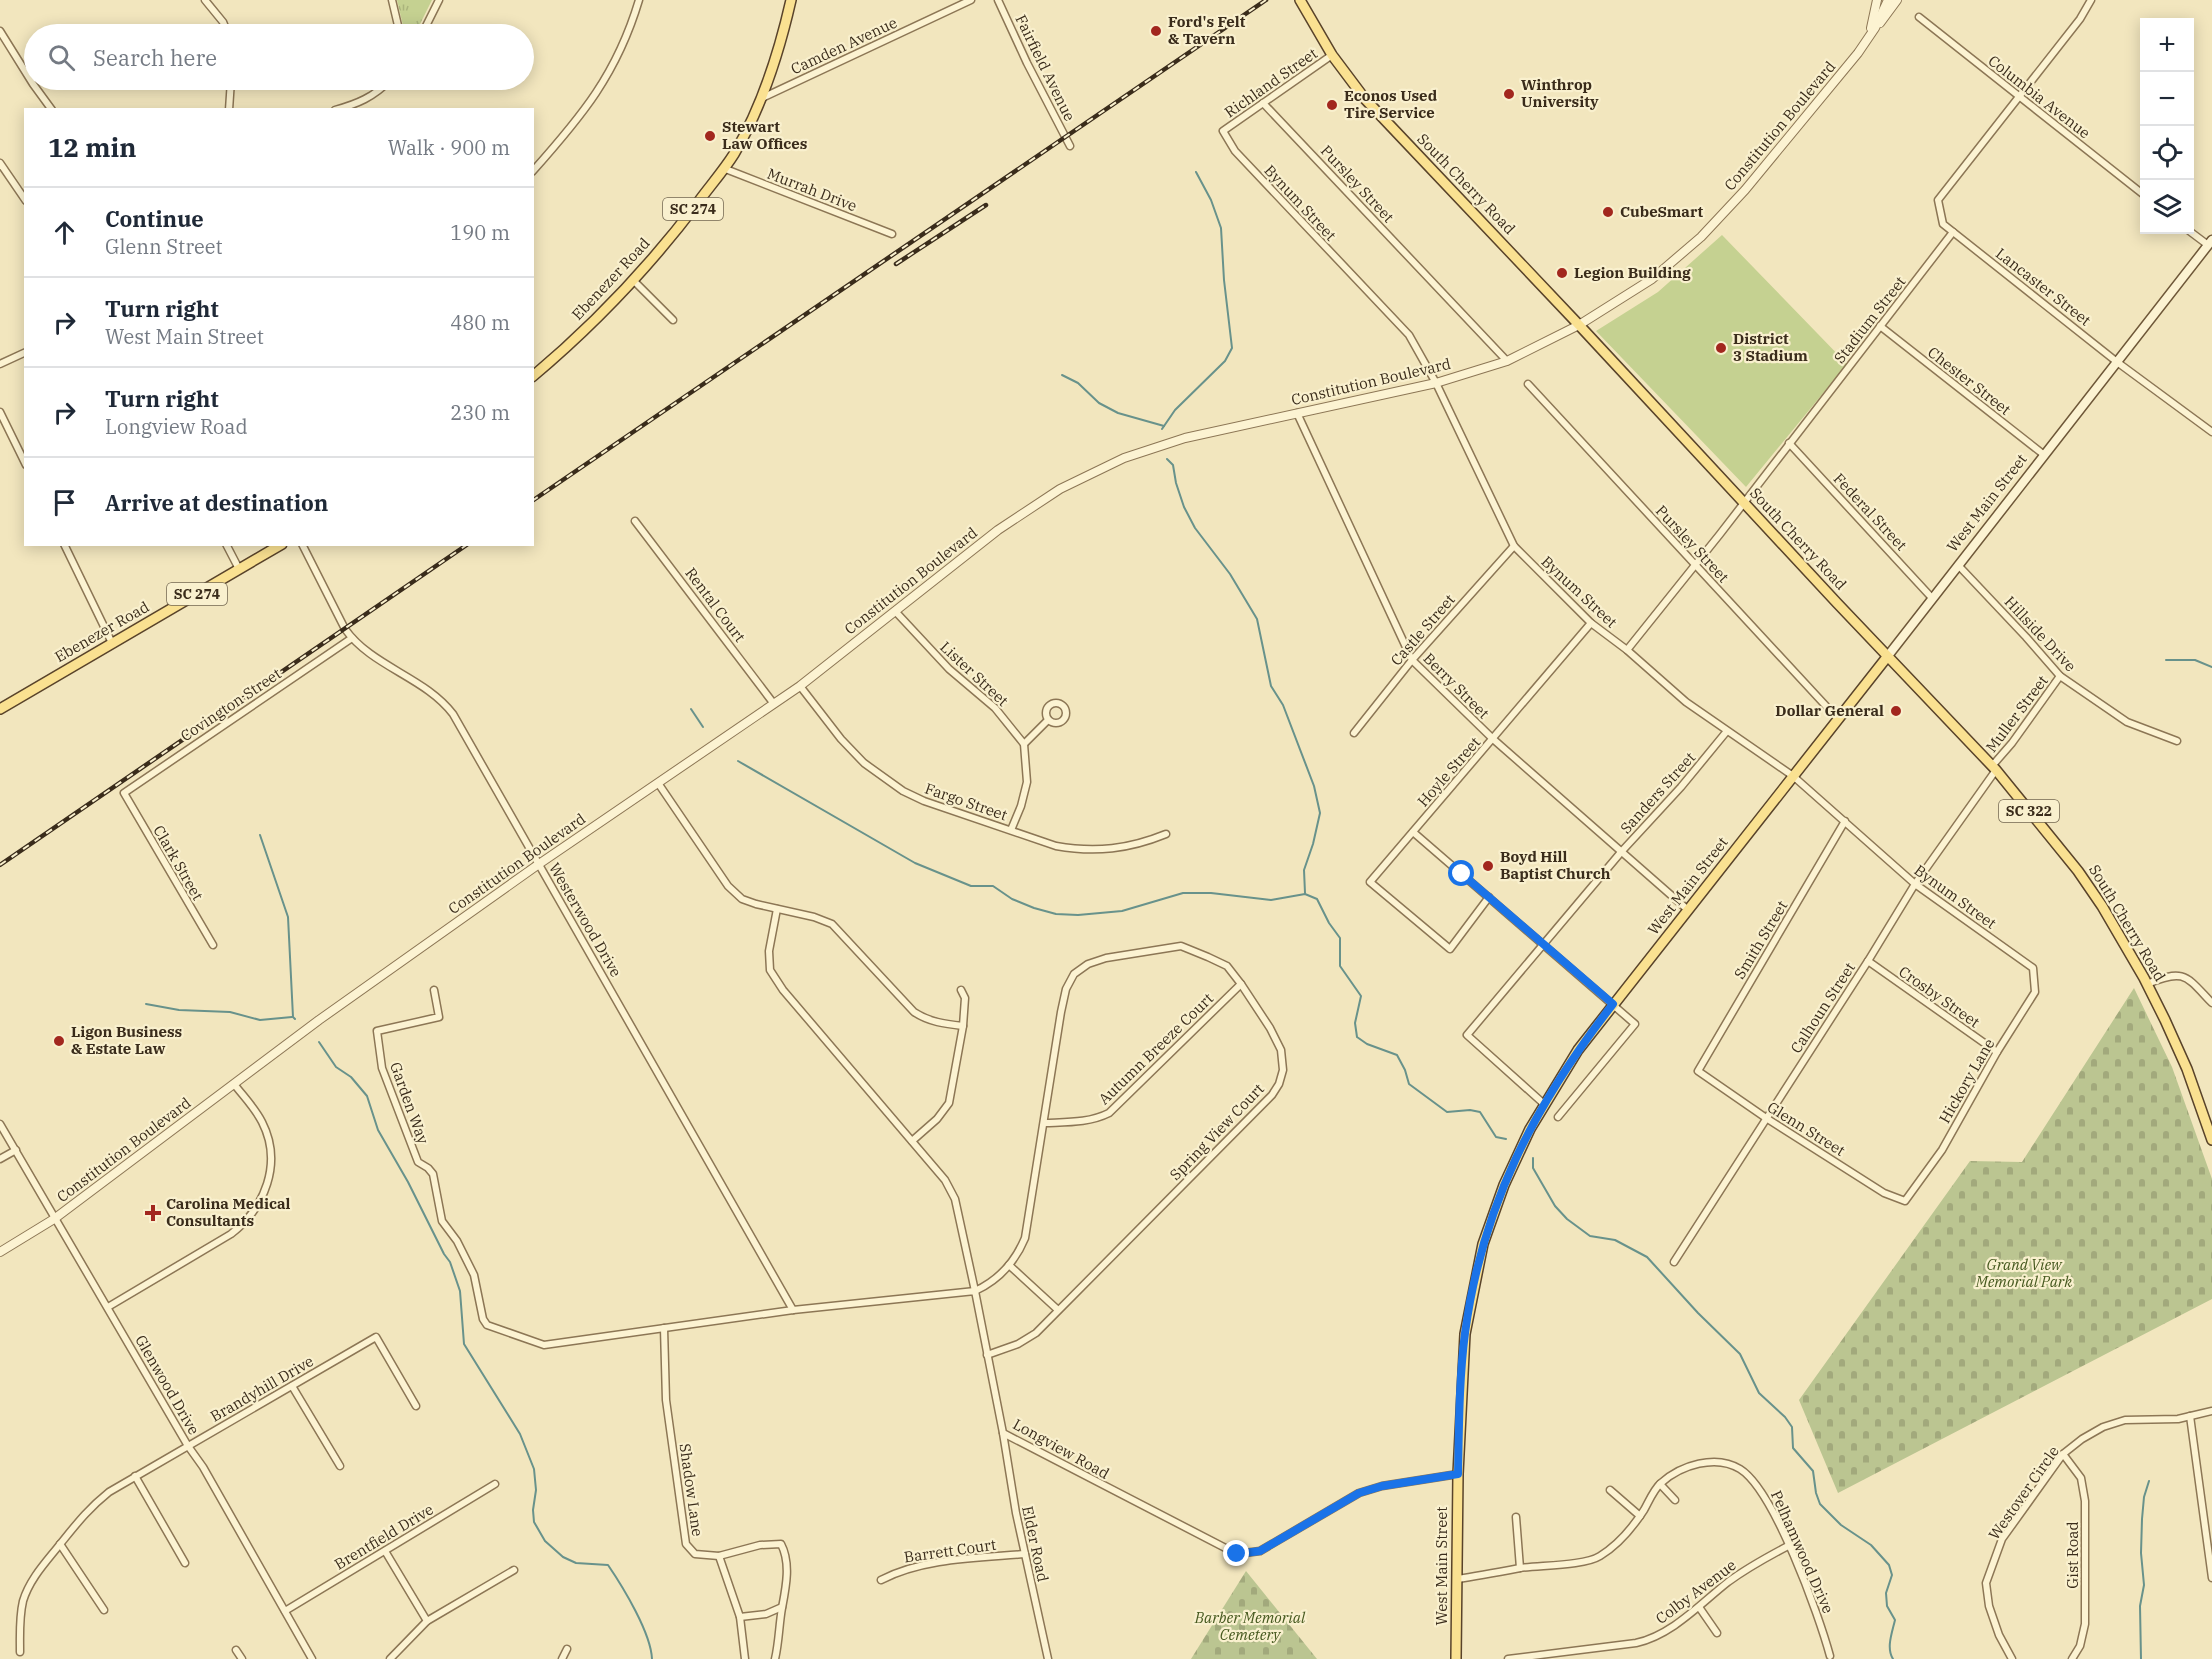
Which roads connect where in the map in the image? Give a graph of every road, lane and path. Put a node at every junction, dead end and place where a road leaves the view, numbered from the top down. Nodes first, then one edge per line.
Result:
1 (205, 0) edge
2 (392, 0) edge
3 (439, 0) edge
4 (639, 0) edge
5 (791, 0) edge
6 (971, 0) edge
7 (998, 0) edge
8 (1300, 0) edge
9 (1876, 0) edge
10 (1888, 0) edge
11 (1897, 0) edge
12 (2091, 0) edge
13 (1919, 17) dead end
14 (224, 24) edge
15 (398, 24) edge
16 (427, 24) edge
17 (1875, 28) junction
18 (0, 31) edge
19 (1868, 38) junction
20 (1332, 55) junction
21 (24, 70) edge
22 (37, 90) edge
23 (230, 90) edge
24 (379, 90) edge
25 (2018, 96) junction
26 (760, 99) junction
27 (1263, 103) junction
28 (51, 108) edge
29 (229, 108) edge
30 (342, 108) edge
31 (1223, 131) joint
32 (1070, 146) dead end
33 (0, 163) edge
34 (723, 168) junction
35 (534, 170) edge
36 (2140, 191) edge
37 (24, 198) edge
38 (1953, 232) junction
39 (892, 234) dead end
40 (2194, 234) edge
41 (2210, 243) edge
42 (633, 280) junction
43 (673, 320) dead end
44 (1579, 325) junction
45 (1880, 326) junction
46 (24, 353) edge
47 (1507, 361) junction
48 (2117, 362) junction
49 (0, 364) edge
50 (534, 375) edge
51 (1436, 383) junction
52 (1528, 384) dead end
53 (0, 412) edge
54 (1297, 413) junction
55 (7, 427) junction
56 (0, 430) edge
57 (2212, 432) edge
58 (1789, 443) junction
59 (2043, 454) junction
60 (24, 461) edge
61 (1743, 503) junction
62 (635, 521) dead end
63 (65, 546) edge
64 (227, 546) edge
65 (279, 546) edge
66 (303, 546) edge
67 (1514, 546) junction
68 (1694, 565) junction
69 (1958, 565) junction
70 (239, 569) junction
71 (1932, 598) junction
72 (895, 611) junction
73 (1591, 623) junction
74 (352, 638) junction
75 (112, 643) junction
76 (1627, 650) junction
77 (1887, 657) junction
78 (1412, 660) junction
79 (2060, 676) junction
80 (800, 686) junction
81 (774, 704) junction
82 (0, 709) edge
83 (1838, 719) junction
84 (1048, 720) dead end
85 (1727, 731) junction
86 (1354, 733) dead end
87 (1493, 739) junction
88 (2177, 741) dead end
89 (1024, 744) junction
90 (1994, 768) junction
91 (1792, 776) junction
92 (658, 783) junction
93 (124, 793) joint
94 (1845, 821) junction
95 (1011, 830) junction
96 (1413, 832) junction
97 (1166, 834) dead end
98 (1622, 851) junction
99 (539, 864) junction
100 (1915, 884) junction
101 (1489, 897) junction
102 (777, 909) junction
103 (1688, 910) junction
104 (1544, 944) junction
105 (213, 945) dead end
106 (1868, 961) junction
107 (2033, 968) joint
108 (1241, 984) junction
109 (2147, 984) junction
110 (434, 990) dead end
111 (961, 990) dead end
112 (2212, 1003) edge
113 (1613, 1004) junction
114 (963, 1026) junction
115 (1997, 1052) junction
116 (1698, 1071) joint
117 (234, 1084) junction
118 (1544, 1104) junction
119 (1558, 1117) dead end
120 (1766, 1118) junction
121 (1045, 1123) junction
122 (0, 1124) edge
123 (2212, 1140) edge
124 (912, 1141) junction
125 (16, 1150) junction
126 (0, 1159) edge
127 (1905, 1201) joint
128 (54, 1219) junction
129 (0, 1252) edge
130 (1674, 1262) dead end
131 (1009, 1265) junction
132 (975, 1291) junction
133 (108, 1306) junction
134 (793, 1310) junction
135 (1058, 1311) junction
136 (664, 1328) junction
137 (987, 1355) junction
138 (292, 1386) junction
139 (416, 1406) dead end
140 (2212, 1411) edge
141 (2190, 1416) junction
142 (1003, 1433) junction
143 (188, 1446) junction
144 (2063, 1454) junction
145 (340, 1466) dead end
146 (1458, 1474) junction
147 (135, 1476) junction
148 (495, 1484) dead end
149 (1660, 1484) junction
150 (1610, 1490) dead end
151 (1675, 1500) dead end
152 (1640, 1516) junction
153 (1516, 1517) dead end
154 (60, 1544) junction
155 (1788, 1546) junction
156 (385, 1551) junction
157 (1025, 1554) junction
158 (719, 1556) junction
159 (186, 1563) dead end
160 (1520, 1568) junction
161 (514, 1570) dead end
162 (2212, 1578) edge
163 (1457, 1579) junction
164 (881, 1580) dead end
165 (782, 1607) junction
166 (1700, 1607) junction
167 (104, 1610) dead end
168 (285, 1611) junction
169 (740, 1617) junction
170 (427, 1621) junction
171 (1717, 1633) dead end
172 (567, 1649) dead end
173 (236, 1650) dead end
174 (20, 1652) dead end
175 (1830, 1656) dead end
176 (242, 1659) edge
177 (312, 1659) edge
178 (390, 1659) edge
179 (562, 1659) edge
180 (745, 1659) edge
181 (775, 1659) edge
182 (1048, 1659) edge
183 (1456, 1659) edge
184 (1508, 1659) edge
185 (2012, 1659) edge
186 (2072, 1659) edge

1 - 14 street
2 - 15 street
3 - 16 street
4 - 35 street
5 - 26 main road, Ebenezer Road / SC 274
6 - 26 street, Camden Avenue
7 - 32 street, Fairfield Avenue
8 - 20 main road, South Cherry Road
9 - 19 street, Constitution Boulevard
10 - 17 street, Constitution Boulevard
11 - 17 street
12 - 25 street
13 - 25 street, Columbia Avenue
17 - 19 street, Constitution Boulevard
18 - 21 street
19 - 44 street, Constitution Boulevard
20 - 27 street, Richland Street
20 - 44 main road, South Cherry Road
22 - 28 street
23 - 29 street
24 - 30 street
25 - 36 street, Columbia Avenue
25 - 38 street
26 - 34 main road, Ebenezer Road / SC 274
27 - 31 street, Richland Street
27 - 47 street, Pursley Street
31 - 51 street, Bynum Street
33 - 37 street
34 - 39 street, Murrah Drive
34 - 42 main road, Ebenezer Road / SC 274
38 - 45 street, Stadium Street
38 - 48 street, Lancaster Street
40 - 41 street
41 - 48 main road, West Main Street
42 - 43 street
42 - 50 main road, Ebenezer Road / SC 274
44 - 47 street, Constitution Boulevard
44 - 61 main road, South Cherry Road
45 - 58 street, Stadium Street
45 - 59 street, Chester Street
46 - 49 street
47 - 51 street, Constitution Boulevard
48 - 57 street, Lancaster Street
48 - 59 main road, West Main Street
51 - 54 street, Constitution Boulevard
51 - 67 street, Bynum Street
52 - 68 street, Pursley Street
53 - 55 street
54 - 72 street, Constitution Boulevard
54 - 78 street, Berry Street
55 - 56 street
55 - 60 street
58 - 61 street, Stadium Street
58 - 71 street, Federal Street
59 - 69 main road, West Main Street
61 - 68 street, Stadium Street
61 - 77 main road, South Cherry Road
62 - 81 street, Rental Court
63 - 75 street
64 - 70 street
65 - 70 main road, Ebenezer Road / SC 274
66 - 74 street, Westerwood Drive
67 - 73 street, Bynum Street
67 - 78 street, Castle Street
68 - 76 street, Stadium Street
68 - 83 street, Pursley Street
69 - 71 main road, West Main Street
69 - 79 street, Hillside Drive
70 - 75 main road, Ebenezer Road / SC 274
71 - 77 main road, West Main Street
72 - 80 street, Constitution Boulevard
72 - 89 street, Lister Street
73 - 76 street, Bynum Street
73 - 87 street, Hoyle Street
74 - 93 street, Covington Street
74 - 99 street, Westerwood Drive
75 - 82 main road, Ebenezer Road / SC 274
76 - 85 street, Bynum Street
77 - 83 main road, West Main Street
77 - 90 main road, South Cherry Road / SC 322
78 - 86 street, Castle Street
78 - 87 street, Berry Street
79 - 88 street, Hillside Drive
79 - 90 street, Muller Street
80 - 81 street, Constitution Boulevard
80 - 95 street, Fargo Street
81 - 92 street, Constitution Boulevard
83 - 91 main road, West Main Street
84 - 89 street
85 - 91 street, Bynum Street
85 - 98 street, Sanders Street
87 - 96 street, Hoyle Street
87 - 98 street, Berry Street
89 - 95 street
90 - 100 street, Calhoun Street
90 - 109 main road, South Cherry Road / SC 322
91 - 94 street, Bynum Street
91 - 103 main road, West Main Street
92 - 99 street, Constitution Boulevard
92 - 102 street
93 - 105 street, Clark Street
94 - 100 street, Bynum Street
94 - 116 street, Smith Street
95 - 97 street, Fargo Street
96 - 101 street
96 - 101 street, Hoyle Street
98 - 103 street, Berry Street
98 - 104 street, Sanders Street
99 - 117 street, Constitution Boulevard
99 - 134 street, Westerwood Drive
100 - 106 street, Calhoun Street
100 - 107 street, Bynum Street
101 - 104 street
102 - 114 street
102 - 124 street
103 - 113 main road, West Main Street
104 - 113 street
104 - 118 street, Sanders Street
106 - 115 street, Crosby Street
106 - 120 street, Calhoun Street
107 - 115 street, Hickory Lane
108 - 121 street, Autumn Breeze Court
108 - 121 street, Spring View Court
108 - 135 street, Spring View Court
109 - 112 street
109 - 123 main road, South Cherry Road / SC 322
110 - 136 street, Garden Way
111 - 114 street
113 - 118 main road, West Main Street
113 - 119 street
114 - 124 street
115 - 127 street, Hickory Lane
116 - 120 street, Glenn Street
117 - 128 street, Constitution Boulevard
117 - 133 street
118 - 146 main road, West Main Street
120 - 127 street, Glenn Street
120 - 130 street, Calhoun Street
121 - 131 street, Spring View Court
122 - 125 street, Glenwood Drive
124 - 132 street
125 - 126 street
125 - 128 street, Glenwood Drive
128 - 129 street, Constitution Boulevard
128 - 133 street, Glenwood Drive
131 - 132 street, Spring View Court
131 - 135 street
132 - 134 street
132 - 137 street, Longview Road
133 - 143 street, Glenwood Drive
134 - 136 street
135 - 137 street, Spring View Court
136 - 158 street, Shadow Lane
137 - 142 street, Longview Road
138 - 139 street, Brandyhill Drive
138 - 143 street, Brandyhill Drive
138 - 145 street
140 - 141 street, Westover Circle
141 - 144 street, Westover Circle
141 - 162 street
142 - 146 street, Longview Road
142 - 157 street, Elder Road
143 - 147 street, Brandyhill Drive
143 - 168 street, Glenwood Drive
144 - 185 street, Westover Circle
144 - 186 street, Gist Road
146 - 163 main road, West Main Street
147 - 154 street, Brandyhill Drive
147 - 159 street
148 - 156 street, Brentfield Drive
149 - 151 street
149 - 152 street, Pelhamwood Drive
149 - 155 street, Pelhamwood Drive
150 - 152 street
152 - 160 street, Pelhamwood Drive
153 - 160 street
154 - 167 street
154 - 174 street, Brandyhill Drive
155 - 166 street, Colby Avenue
155 - 175 street, Pelhamwood Drive
156 - 168 street, Brentfield Drive
156 - 170 street
157 - 164 street, Barrett Court
157 - 182 street, Elder Road
158 - 165 street, Shadow Lane
158 - 169 street
160 - 163 street, Pelhamwood Drive
161 - 170 street
163 - 183 main road, West Main Street
165 - 169 street
165 - 181 street, Shadow Lane
166 - 171 street
166 - 184 street, Colby Avenue
168 - 177 street, Glenwood Drive
169 - 180 street
170 - 178 street
172 - 179 street
173 - 176 street

